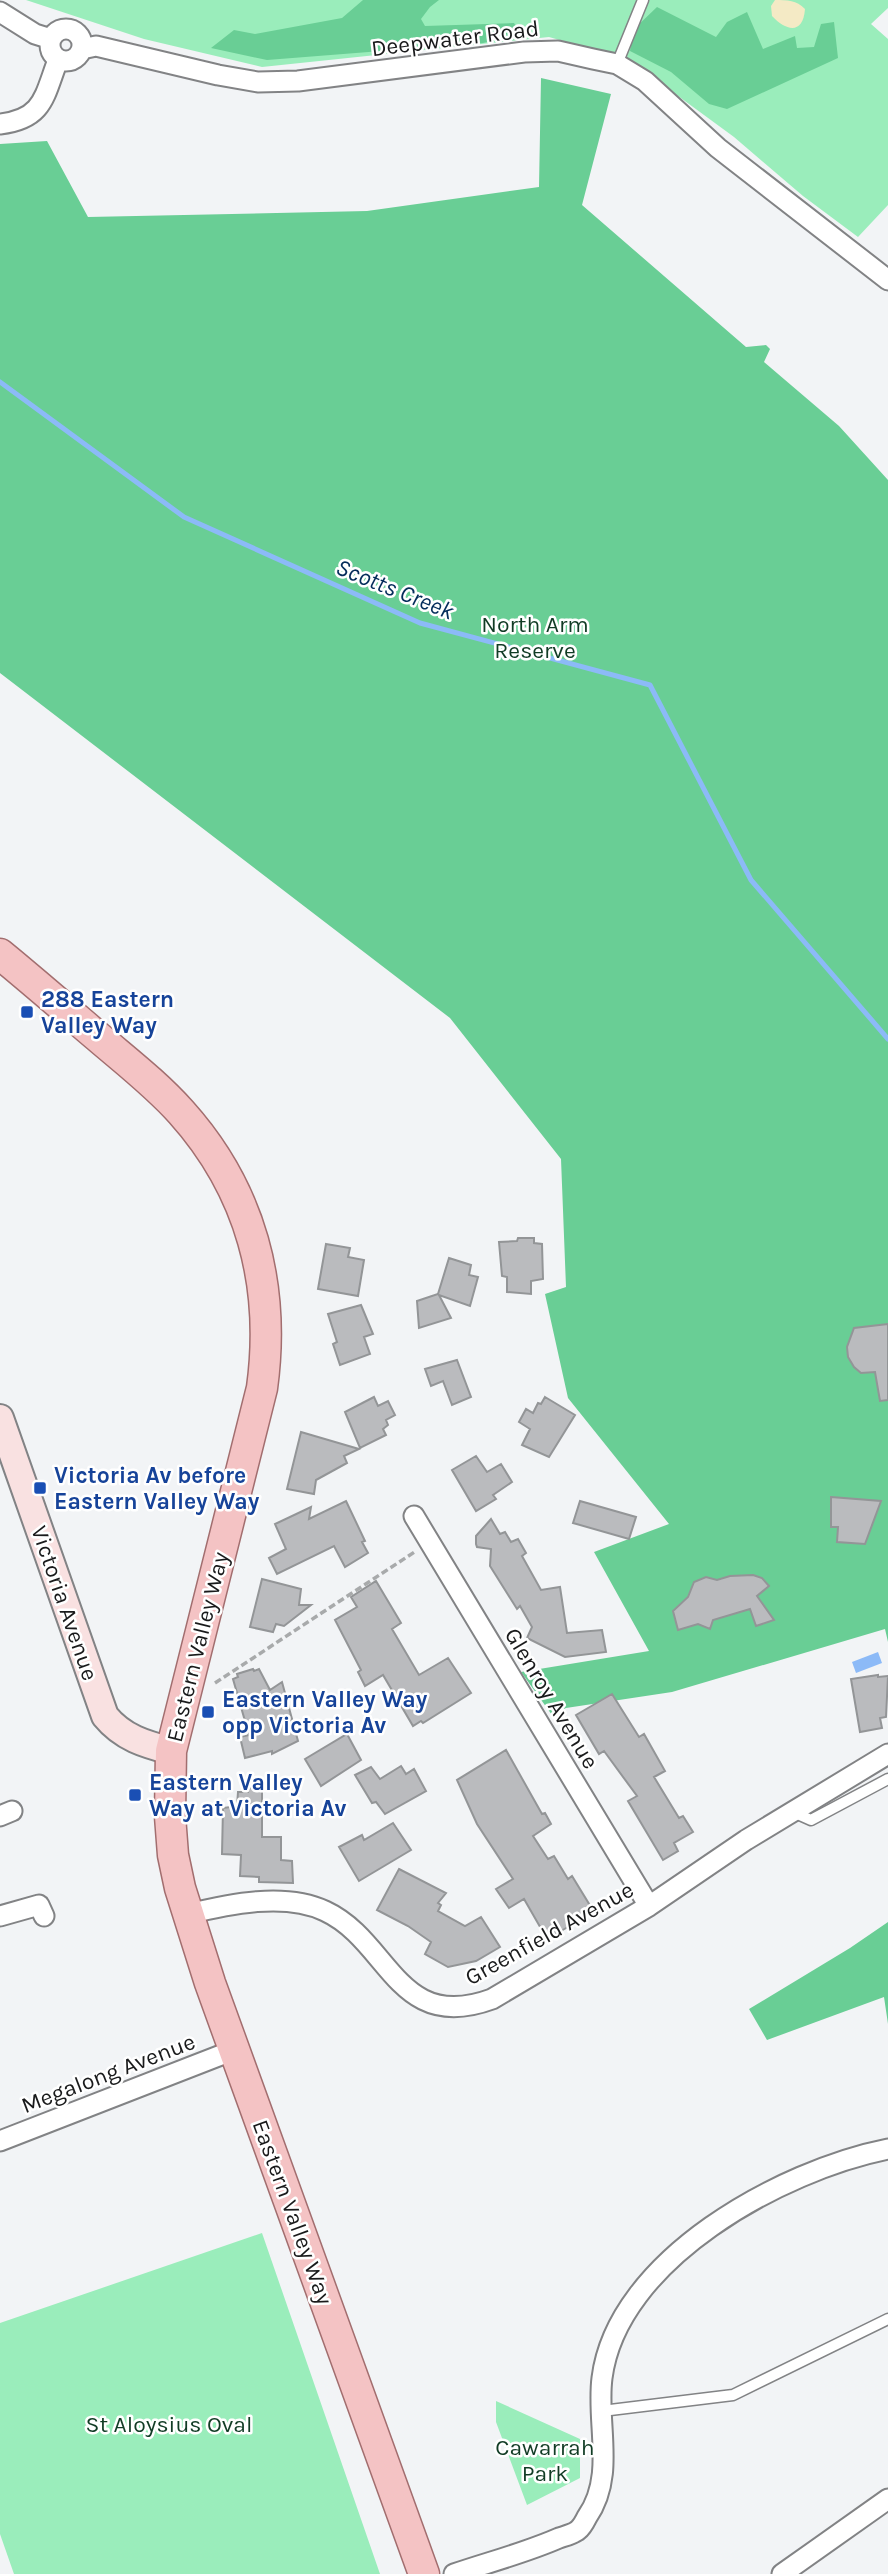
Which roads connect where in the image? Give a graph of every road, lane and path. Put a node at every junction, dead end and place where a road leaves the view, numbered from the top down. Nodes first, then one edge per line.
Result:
1 (643, 0) edge
2 (0, 12) edge
3 (51, 39) junction
4 (82, 49) junction
5 (58, 60) junction
6 (617, 64) junction
7 (0, 124) edge
8 (888, 280) edge
9 (0, 954) edge
10 (0, 1418) edge
11 (414, 1516) dead end
12 (429, 1542) junction
13 (215, 1683) dead end
14 (171, 1751) junction
15 (888, 1754) edge
16 (888, 1779) edge
17 (792, 1812) junction
18 (649, 1906) junction
19 (188, 1914) junction
20 (0, 1916) edge
21 (44, 1916) dead end
22 (234, 2050) junction
23 (0, 2141) edge
24 (888, 2149) edge
25 (888, 2319) edge
26 (602, 2411) junction
27 (888, 2499) edge
28 (424, 2574) edge
29 (454, 2574) edge
30 (782, 2574) edge

1 - 6 lane
2 - 3 street
3 - 4 street
3 - 5 street
4 - 5 street
4 - 6 street, Deepwater Road
5 - 7 street
6 - 8 street, Deepwater Road
9 - 14 main road, Eastern Valley Way
10 - 14 street, Victoria Avenue
11 - 12 street, Glenroy Avenue
12 - 13 path
12 - 18 street, Glenroy Avenue
14 - 19 main road, Eastern Valley Way
15 - 17 street, Greenfield Avenue
16 - 17 lane
17 - 18 street, Greenfield Avenue
18 - 19 street, Greenfield Avenue
19 - 22 main road, Eastern Valley Way
20 - 21 street
22 - 23 street, Megalong Avenue
22 - 28 main road, Eastern Valley Way
24 - 26 street
25 - 26 lane
26 - 29 street
27 - 30 street

